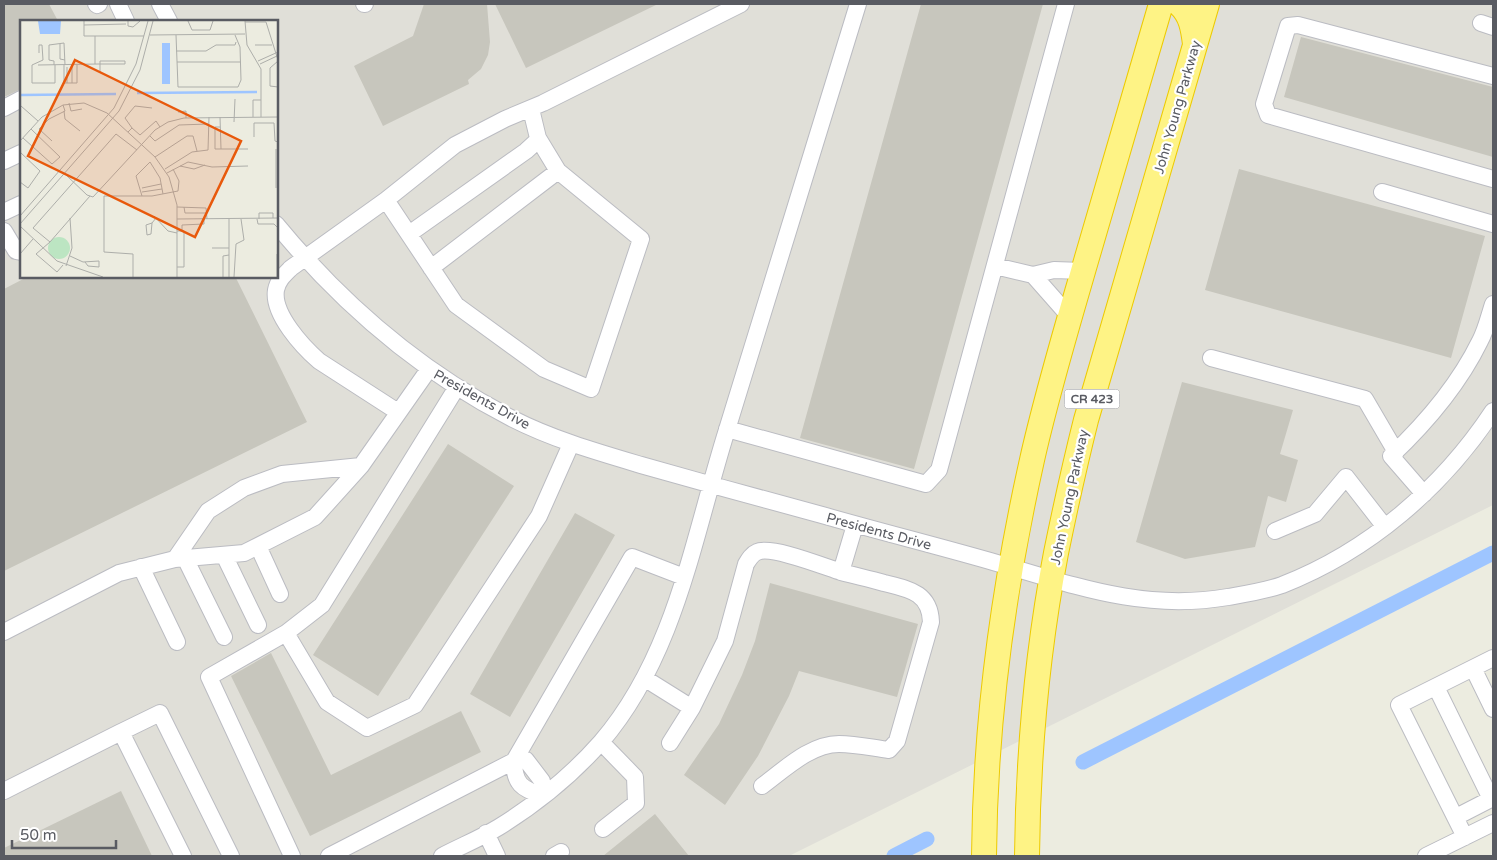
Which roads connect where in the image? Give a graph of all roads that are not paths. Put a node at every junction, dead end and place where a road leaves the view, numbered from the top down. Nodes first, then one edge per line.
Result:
1 (118, 4) edge
2 (160, 4) edge
3 (741, 4) edge
4 (858, 4) edge
5 (1066, 4) edge
6 (1161, 4) edge
7 (1179, 4) edge
8 (1207, 4) edge
9 (126, 20) edge
10 (168, 20) edge
11 (1195, 46) junction
12 (1493, 76) edge
13 (20, 100) edge
14 (4, 108) edge
15 (531, 109) junction
16 (538, 140) junction
17 (20, 154) edge
18 (4, 162) edge
19 (558, 171) junction
20 (1493, 179) edge
21 (1382, 192) dead end
22 (386, 200) junction
23 (20, 204) edge
24 (4, 212) edge
25 (1493, 224) edge
26 (278, 226) edge
27 (4, 231) edge
28 (409, 234) junction
29 (20, 252) edge
30 (305, 259) junction
31 (994, 266) junction
32 (431, 268) junction
33 (1083, 271) junction
34 (1033, 275) junction
35 (1493, 304) edge
36 (1070, 317) junction
37 (1487, 343) edge
38 (1211, 358) dead end
39 (429, 368) junction
40 (457, 387) junction
41 (1493, 411) edge
42 (398, 412) junction
43 (727, 429) junction
44 (571, 444) junction
45 (1396, 452) junction
46 (361, 466) junction
47 (710, 485) junction
48 (1424, 494) junction
49 (855, 524) junction
50 (1385, 527) junction
51 (1275, 531) dead end
52 (258, 546) junction
53 (224, 555) junction
54 (180, 559) junction
55 (140, 567) junction
56 (1011, 567) junction
57 (841, 572) junction
58 (684, 577) junction
59 (1052, 580) junction
60 (280, 594) dead end
61 (258, 625) dead end
62 (4, 632) edge
63 (286, 633) junction
64 (224, 638) dead end
65 (177, 642) dead end
66 (1493, 658) edge
67 (1473, 668) junction
68 (644, 678) junction
69 (1436, 687) junction
70 (692, 708) junction
71 (1493, 710) edge
72 (121, 732) junction
73 (601, 742) junction
74 (670, 743) dead end
75 (514, 761) junction
76 (762, 786) dead end
77 (4, 791) edge
78 (543, 796) junction
79 (1492, 799) edge
80 (1456, 817) junction
81 (1493, 822) edge
82 (603, 829) dead end
83 (486, 833) junction
84 (1465, 837) junction
85 (183, 856) edge
86 (230, 856) edge
87 (292, 856) edge
88 (329, 856) edge
89 (442, 856) edge
90 (497, 856) edge
91 (984, 856) edge
92 (1027, 856) edge
93 (1426, 856) edge

1 - 9 street
2 - 10 street
3 - 15 street
4 - 43 street
5 - 31 street
6 - 33 highway, CR 423
7 - 11 highway
8 - 11 highway, John Young Parkway / CR 423
11 - 59 highway, John Young Parkway / CR 423
12 - 20 street
13 - 14 street
15 - 16 street
15 - 22 street
16 - 19 street
16 - 28 street
17 - 18 street
19 - 32 street
19 - 32 street
21 - 25 street
22 - 28 street
22 - 30 street
23 - 24 street
26 - 30 street, Presidents Drive
27 - 29 street
28 - 32 street
30 - 39 street, Presidents Drive
30 - 42 street
31 - 34 street
31 - 43 street
33 - 34 street
33 - 36 highway, CR 423
34 - 36 street
35 - 37 street
36 - 56 highway, CR 423
37 - 45 street
38 - 45 street
39 - 40 street, Presidents Drive
39 - 42 street
40 - 44 street, Presidents Drive
40 - 63 street
41 - 48 street, Presidents Drive
42 - 46 street
43 - 47 street
44 - 47 street, Presidents Drive
44 - 63 street
45 - 48 street
46 - 52 street
46 - 54 street
47 - 49 street, Presidents Drive
47 - 58 street
48 - 50 street, Presidents Drive
49 - 56 street, Presidents Drive
49 - 57 street
50 - 51 street
50 - 59 street, Presidents Drive
52 - 53 street
52 - 60 street
53 - 54 street
53 - 61 street
54 - 55 street
54 - 64 street
55 - 62 street
55 - 65 street
56 - 59 street, Presidents Drive
56 - 91 highway, CR 423
57 - 70 street
57 - 76 street
58 - 68 street
58 - 75 street
59 - 92 highway, John Young Parkway / CR 423
63 - 87 street
66 - 67 street
67 - 69 street
67 - 71 street
68 - 70 street
68 - 73 street
69 - 79 street
69 - 80 street
70 - 74 street
72 - 77 street
72 - 85 street
72 - 86 street
73 - 78 street
73 - 82 street
75 - 78 street
75 - 88 street
78 - 83 street
79 - 80 street
80 - 84 street
81 - 84 street
83 - 89 street
83 - 90 street
84 - 93 street

